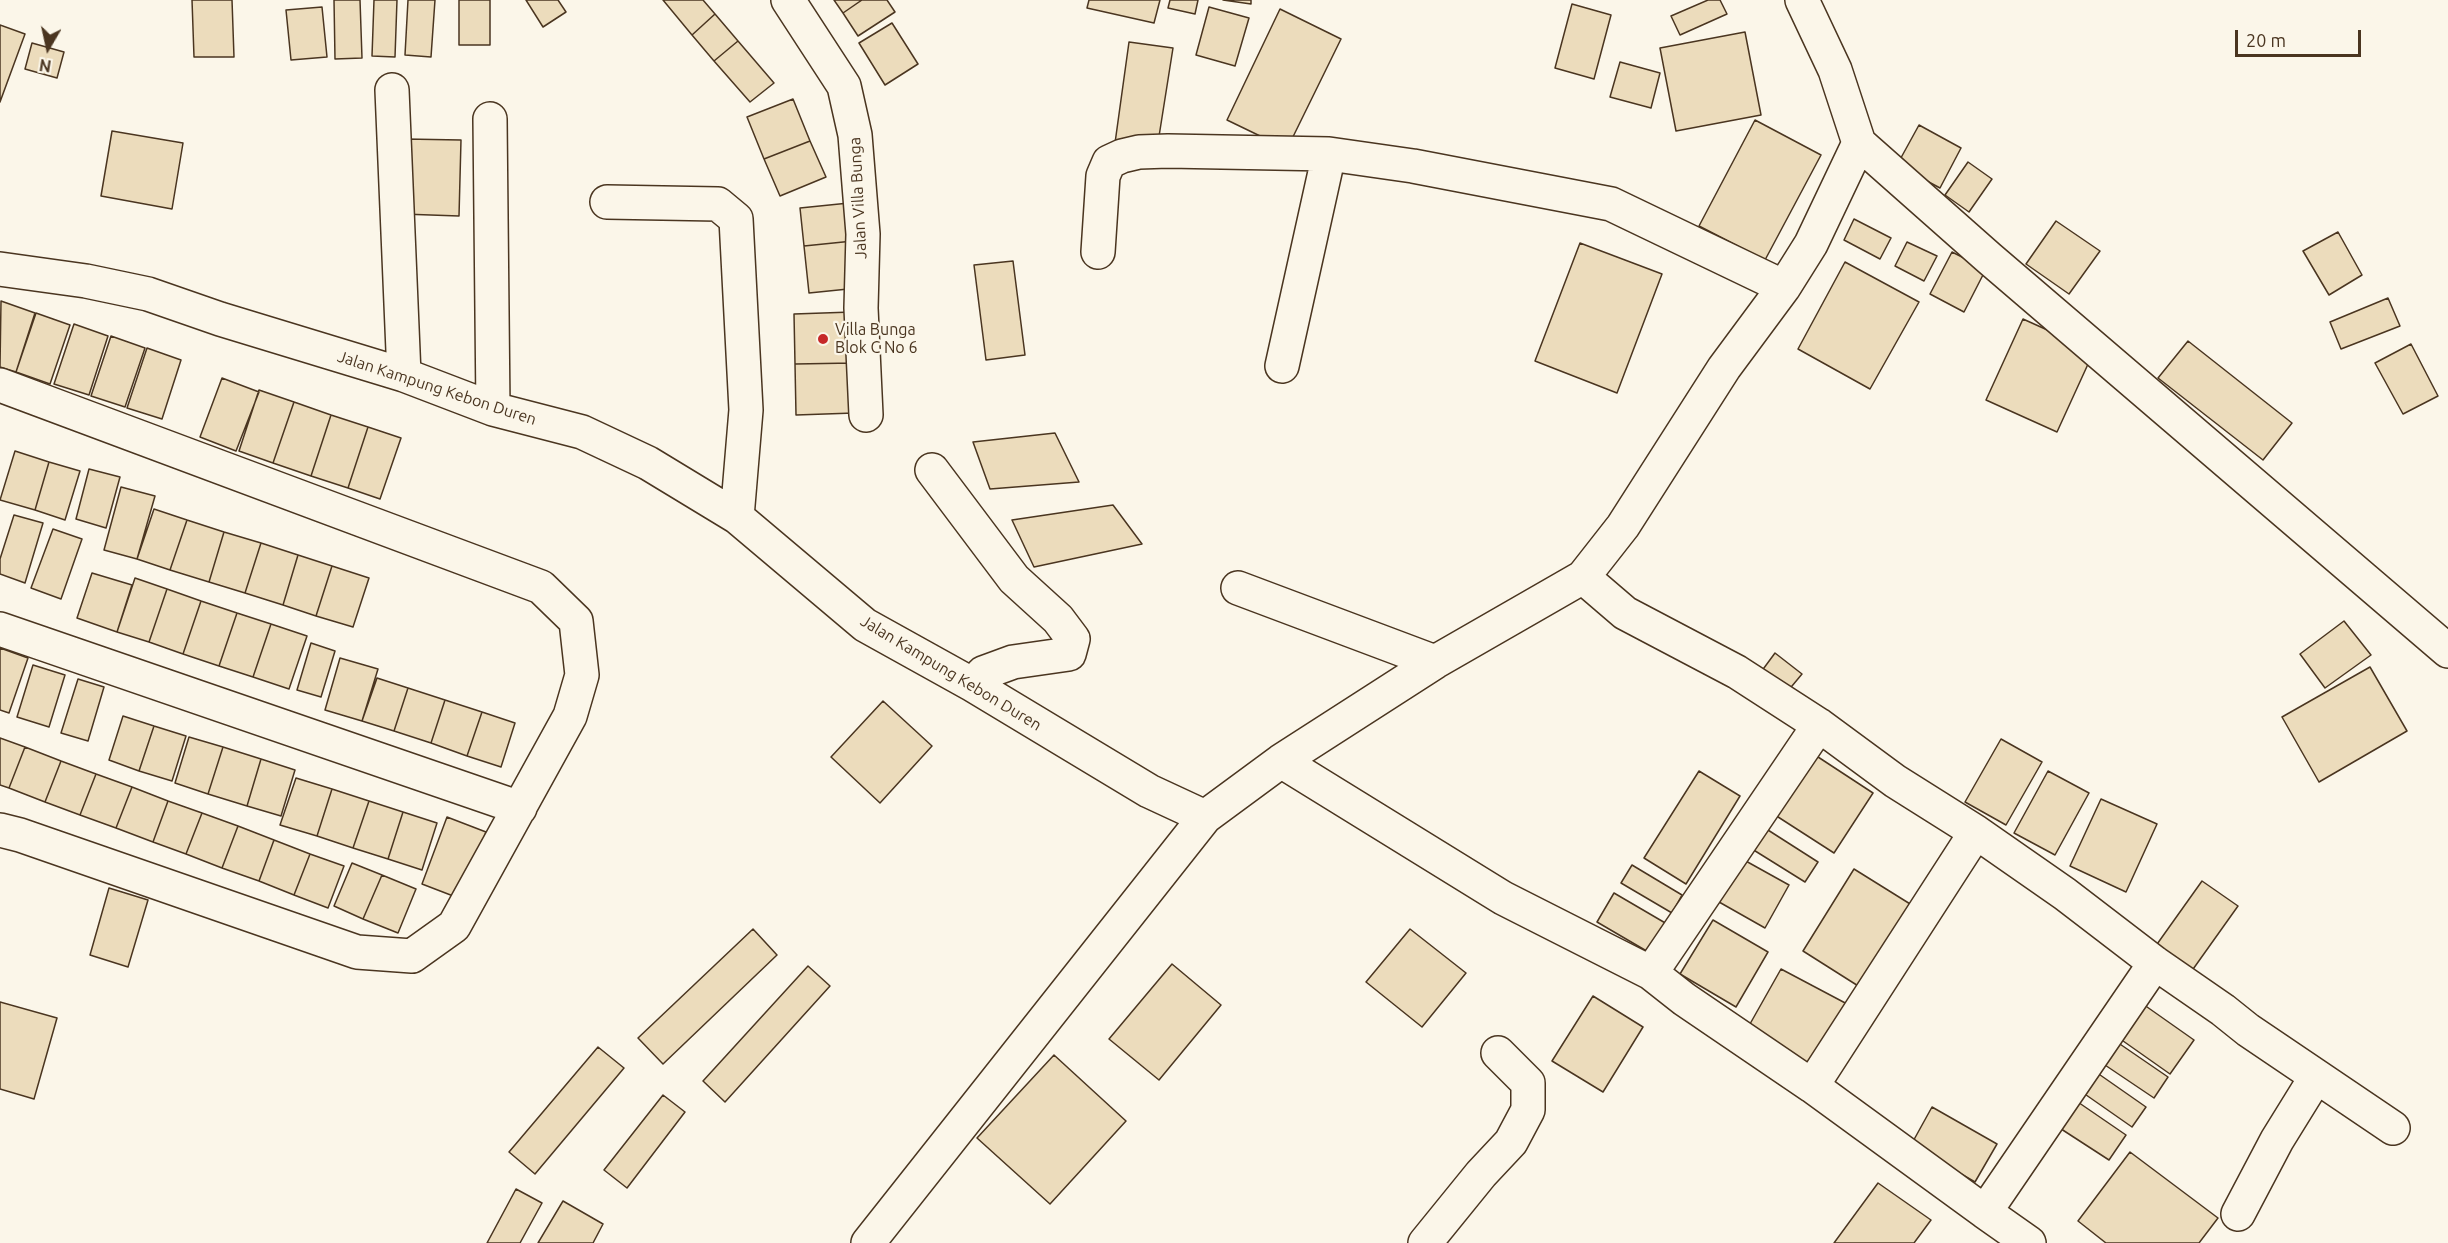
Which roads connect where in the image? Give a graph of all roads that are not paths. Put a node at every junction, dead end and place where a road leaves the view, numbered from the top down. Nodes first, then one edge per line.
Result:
1 (788, 0) edge
2 (1802, 0) edge
3 (392, 90) dead end
4 (490, 119) dead end
5 (1859, 143) junction
6 (1329, 154) junction
7 (607, 202) dead end
8 (1098, 252) dead end
9 (0, 269) edge
10 (1784, 287) junction
11 (1282, 366) dead end
12 (404, 375) junction
13 (0, 385) edge
14 (493, 409) junction
15 (866, 415) dead end
16 (932, 470) dead end
17 (737, 517) junction
18 (1583, 577) junction
19 (1238, 588) dead end
20 (0, 629) edge
21 (2448, 651) edge
22 (1435, 662) junction
23 (973, 685) junction
24 (1819, 725) junction
25 (1281, 761) junction
26 (520, 808) junction
27 (1205, 817) junction
28 (0, 830) edge
29 (1976, 832) junction
30 (2155, 963) junction
31 (1651, 973) junction
32 (1498, 1053) dead end
33 (2316, 1077) junction
34 (1812, 1086) junction
35 (2393, 1128) dead end
36 (1985, 1212) junction
37 (2238, 1214) dead end
38 (868, 1243) edge
39 (1425, 1243) edge
40 (2029, 1243) edge

1 - 15 street, Jalan Villa Bunga
2 - 5 street
3 - 12 street
4 - 14 street
5 - 10 street
5 - 21 street
6 - 8 street
6 - 10 street
6 - 11 street
7 - 17 street
9 - 12 street, Jalan Kampung Kebon Duren
10 - 18 street
12 - 14 street, Jalan Kampung Kebon Duren
13 - 26 street
14 - 17 street, Jalan Kampung Kebon Duren
16 - 23 street
17 - 23 street, Jalan Kampung Kebon Duren
18 - 22 street
18 - 24 street
19 - 22 street
20 - 26 street
22 - 25 street
23 - 27 street, Jalan Kampung Kebon Duren
24 - 29 street
24 - 31 street
25 - 27 street
25 - 31 street
26 - 28 street
27 - 38 street
29 - 30 street
29 - 34 street
30 - 33 street
30 - 36 street
31 - 34 street
32 - 39 street
33 - 35 street
33 - 37 street
34 - 36 street
36 - 40 street

